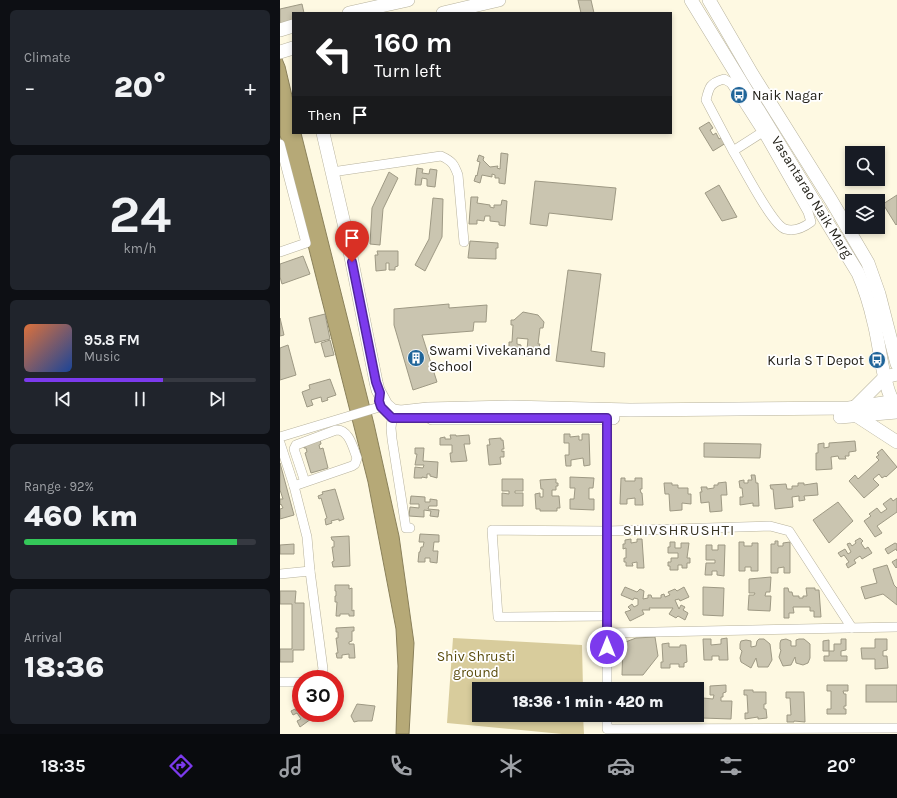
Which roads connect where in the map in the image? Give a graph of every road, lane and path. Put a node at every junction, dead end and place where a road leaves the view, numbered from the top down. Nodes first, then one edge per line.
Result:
1 (408, 0) edge
2 (499, 0) edge
3 (709, 0) edge
4 (692, 1) edge
5 (448, 8) edge
6 (354, 12) edge
7 (292, 48) edge
8 (737, 48) junction
9 (280, 51) edge
10 (724, 55) junction
11 (752, 74) junction
12 (740, 82) junction
13 (766, 130) junction
14 (322, 134) edge
15 (791, 136) junction
16 (280, 144) edge
17 (779, 144) junction
18 (733, 152) junction
19 (283, 166) edge
20 (332, 172) junction
21 (817, 178) junction
22 (805, 186) junction
23 (831, 200) junction
24 (819, 208) junction
25 (855, 240) junction
26 (464, 242) dead end
27 (843, 248) junction
28 (280, 252) edge
29 (874, 295) junction
30 (897, 364) edge
31 (891, 375) edge
32 (896, 406) edge
33 (388, 410) junction
34 (856, 412) junction
35 (607, 414) junction
36 (334, 421) junction
37 (318, 426) junction
38 (336, 430) junction
39 (321, 436) junction
40 (280, 437) edge
41 (897, 442) edge
42 (280, 443) edge
43 (305, 482) junction
44 (294, 486) junction
45 (410, 528) dead end
46 (607, 531) junction
47 (310, 571) junction
48 (280, 574) edge
49 (607, 616) junction
50 (897, 627) edge
51 (852, 628) junction
52 (607, 633) junction
53 (323, 670) edge
54 (280, 682) edge
55 (292, 682) edge
56 (607, 682) edge
57 (607, 722) edge
58 (897, 728) edge

1 - 6 street
2 - 5 street
3 - 8 street, Vasantarao Naik Marg
4 - 10 street, Vasantarao Naik Marg
7 - 9 street
8 - 10 street
8 - 11 street, Vasantarao Naik Marg
10 - 12 street, Vasantarao Naik Marg
11 - 12 street
11 - 15 street, Vasantarao Naik Marg
12 - 13 street, Vasantarao Naik Marg
13 - 17 street, Vasantarao Naik Marg
13 - 18 street
13 - 18 street
13 - 18 street
14 - 20 street
15 - 17 street
15 - 21 street, Vasantarao Naik Marg
16 - 19 street
17 - 22 street, Vasantarao Naik Marg
19 - 28 street
20 - 26 street
20 - 33 street
21 - 22 street
21 - 23 street, Vasantarao Naik Marg
22 - 24 street, Vasantarao Naik Marg
23 - 24 street
23 - 25 street, Vasantarao Naik Marg
24 - 27 street, Vasantarao Naik Marg
25 - 27 street
25 - 29 street, Vasantarao Naik Marg
27 - 29 street, Vasantarao Naik Marg
29 - 30 street, Vasantarao Naik Marg
29 - 31 street, Vasantarao Naik Marg
31 - 32 street, Vasantarao Naik Marg
31 - 34 street
32 - 34 street
33 - 35 street
33 - 36 street
33 - 45 street
34 - 35 street
34 - 41 street
35 - 46 street
36 - 37 street
36 - 38 street
37 - 39 street
37 - 40 street
38 - 39 street
38 - 43 street
39 - 43 street
42 - 44 street
43 - 44 street
44 - 47 street
46 - 49 street
46 - 49 street
46 - 51 street
47 - 48 street
47 - 53 street
49 - 52 street
50 - 51 street
51 - 52 street
52 - 56 street
54 - 55 street
57 - 58 street

